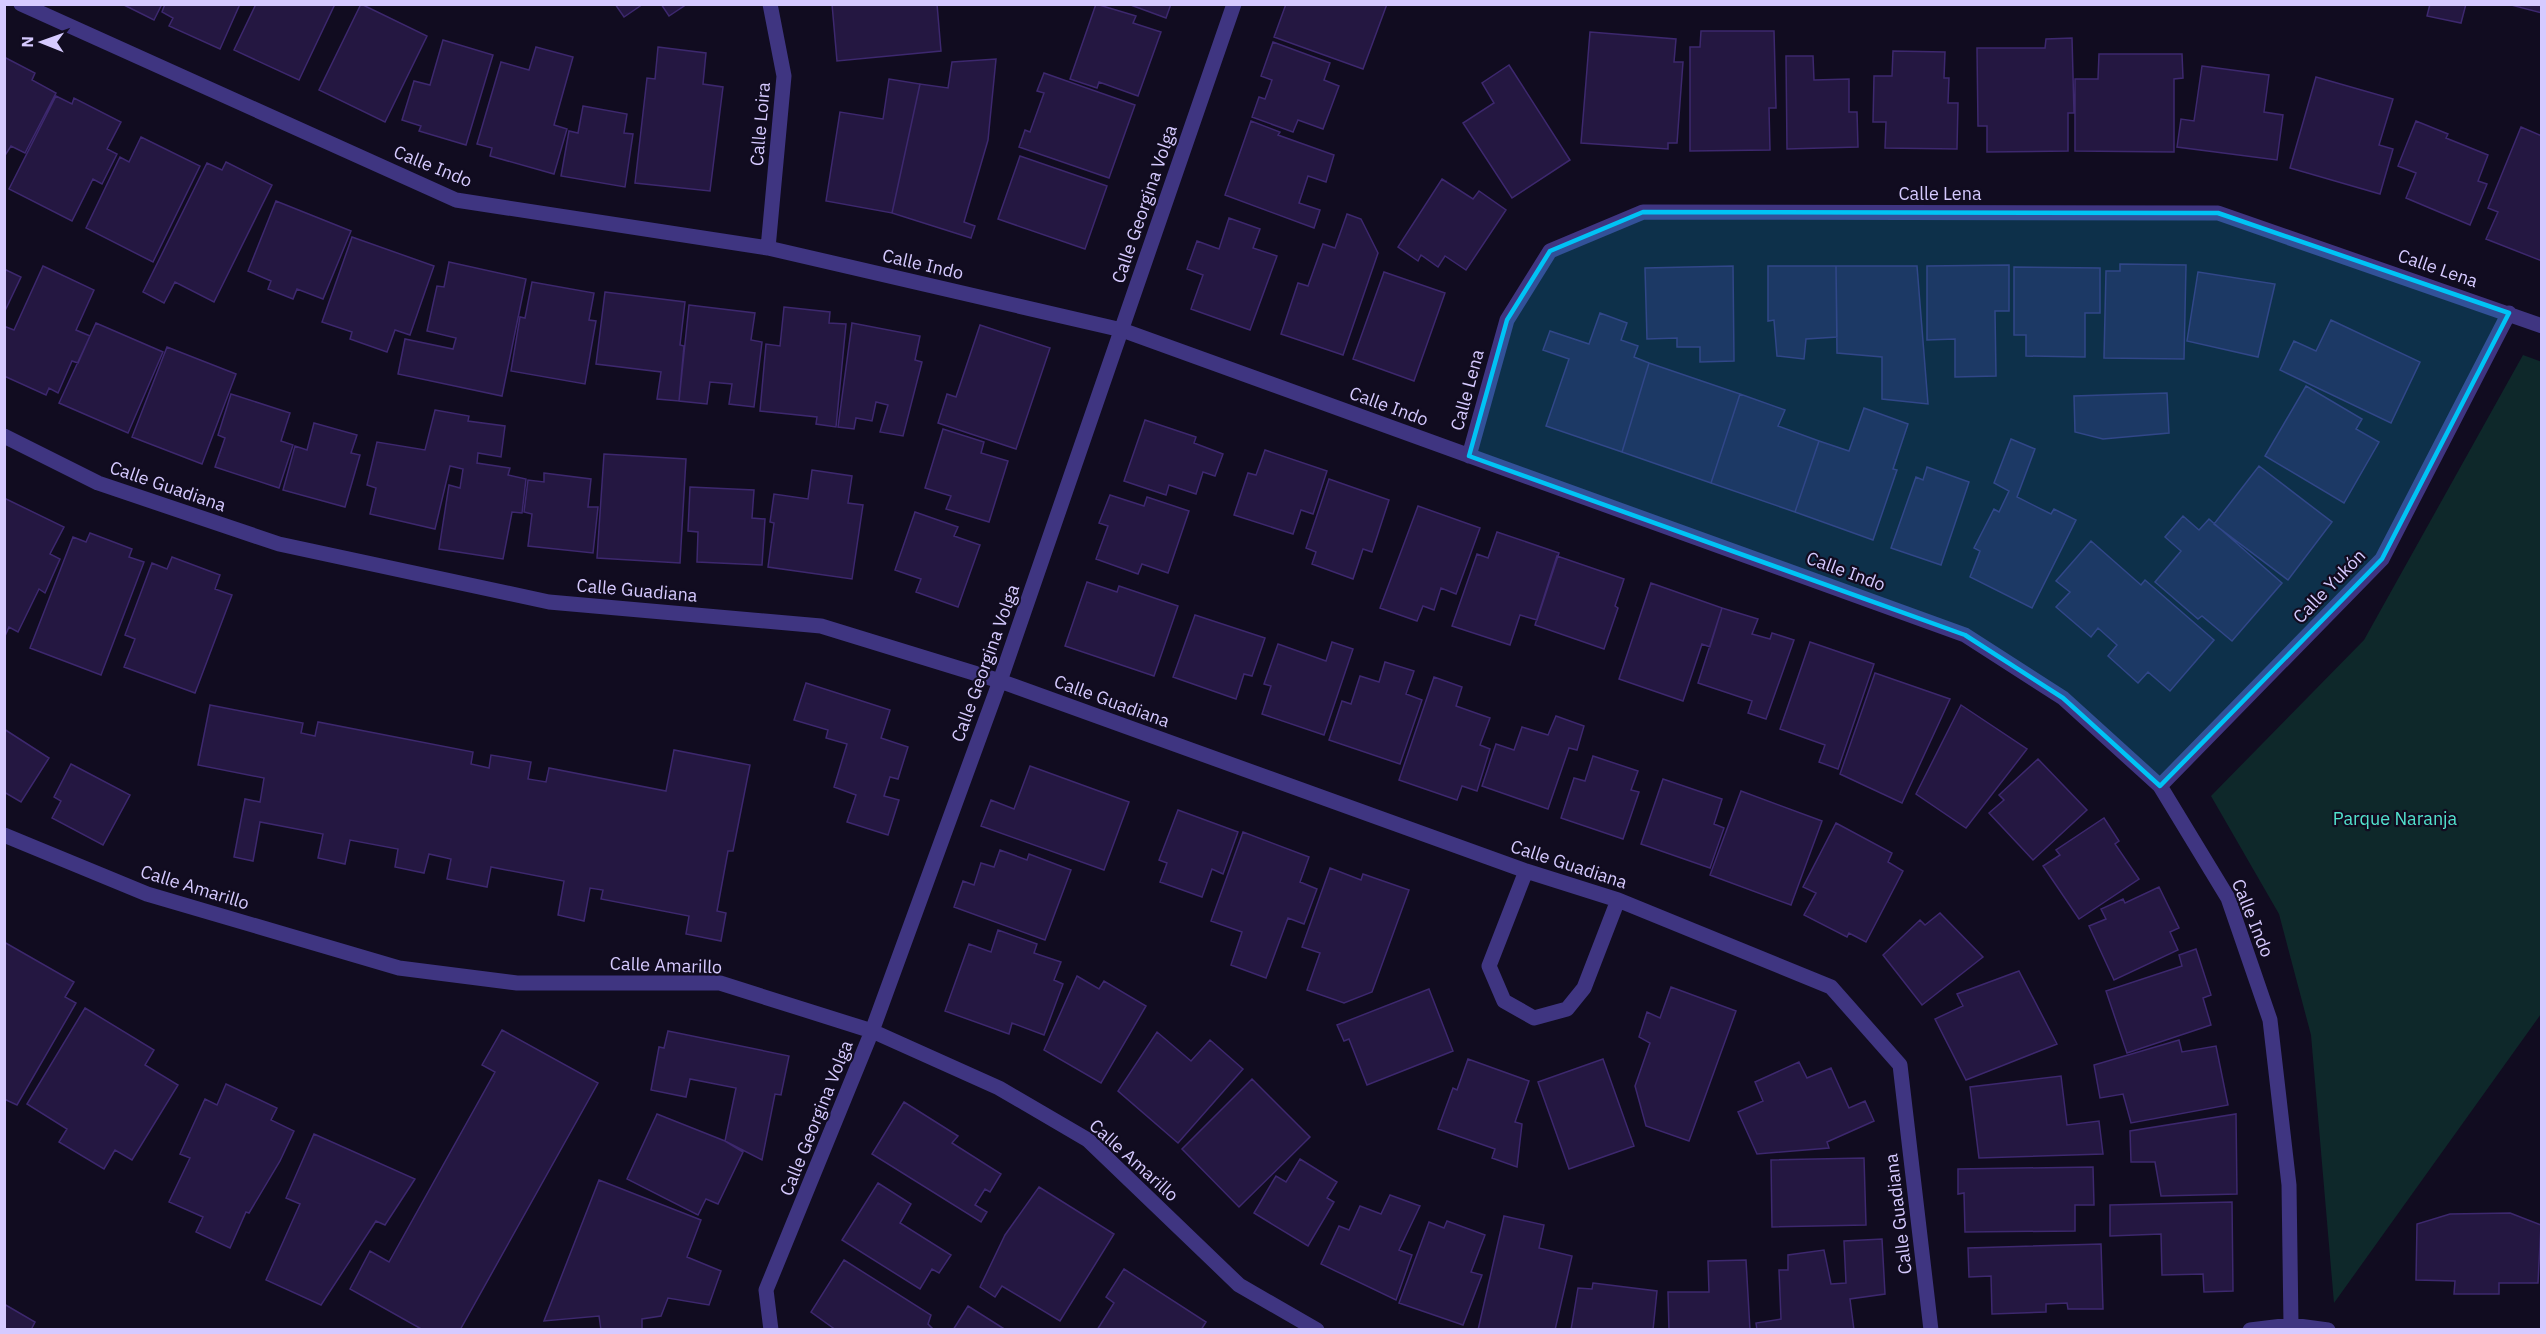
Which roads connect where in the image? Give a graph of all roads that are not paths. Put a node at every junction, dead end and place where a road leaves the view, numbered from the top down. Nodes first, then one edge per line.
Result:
1 (21, 4) edge
2 (770, 4) edge
3 (1234, 4) edge
4 (768, 248) junction
5 (2509, 313) junction
6 (2541, 326) edge
7 (1122, 330) junction
8 (4, 436) edge
9 (1469, 456) junction
10 (1000, 681) junction
11 (2160, 786) junction
12 (4, 836) edge
13 (1526, 871) junction
14 (1618, 900) junction
15 (872, 1031) junction
16 (2291, 1325) junction
17 (771, 1329) edge
18 (1317, 1329) edge
19 (1931, 1329) edge
20 (2250, 1329) edge
21 (2328, 1329) edge

1 - 4 street, Calle Indo
2 - 4 street, Calle Loira
3 - 7 street, Calle Georgina Volga
4 - 7 street, Calle Indo
5 - 6 street, Calle Lena
5 - 9 street, Calle Lena
5 - 11 street, Calle Yukón
7 - 9 street, Calle Indo
7 - 10 street, Calle Georgina Volga
8 - 10 street, Calle Guadiana
9 - 11 street, Calle Indo
10 - 13 street, Calle Guadiana
10 - 15 street, Calle Georgina Volga
11 - 16 street, Calle Indo
12 - 15 street, Calle Amarillo
13 - 14 street, Calle Guadiana
13 - 14 street
14 - 19 street, Calle Guadiana
15 - 17 street, Calle Georgina Volga
15 - 18 street, Calle Amarillo
16 - 20 street
16 - 21 street

